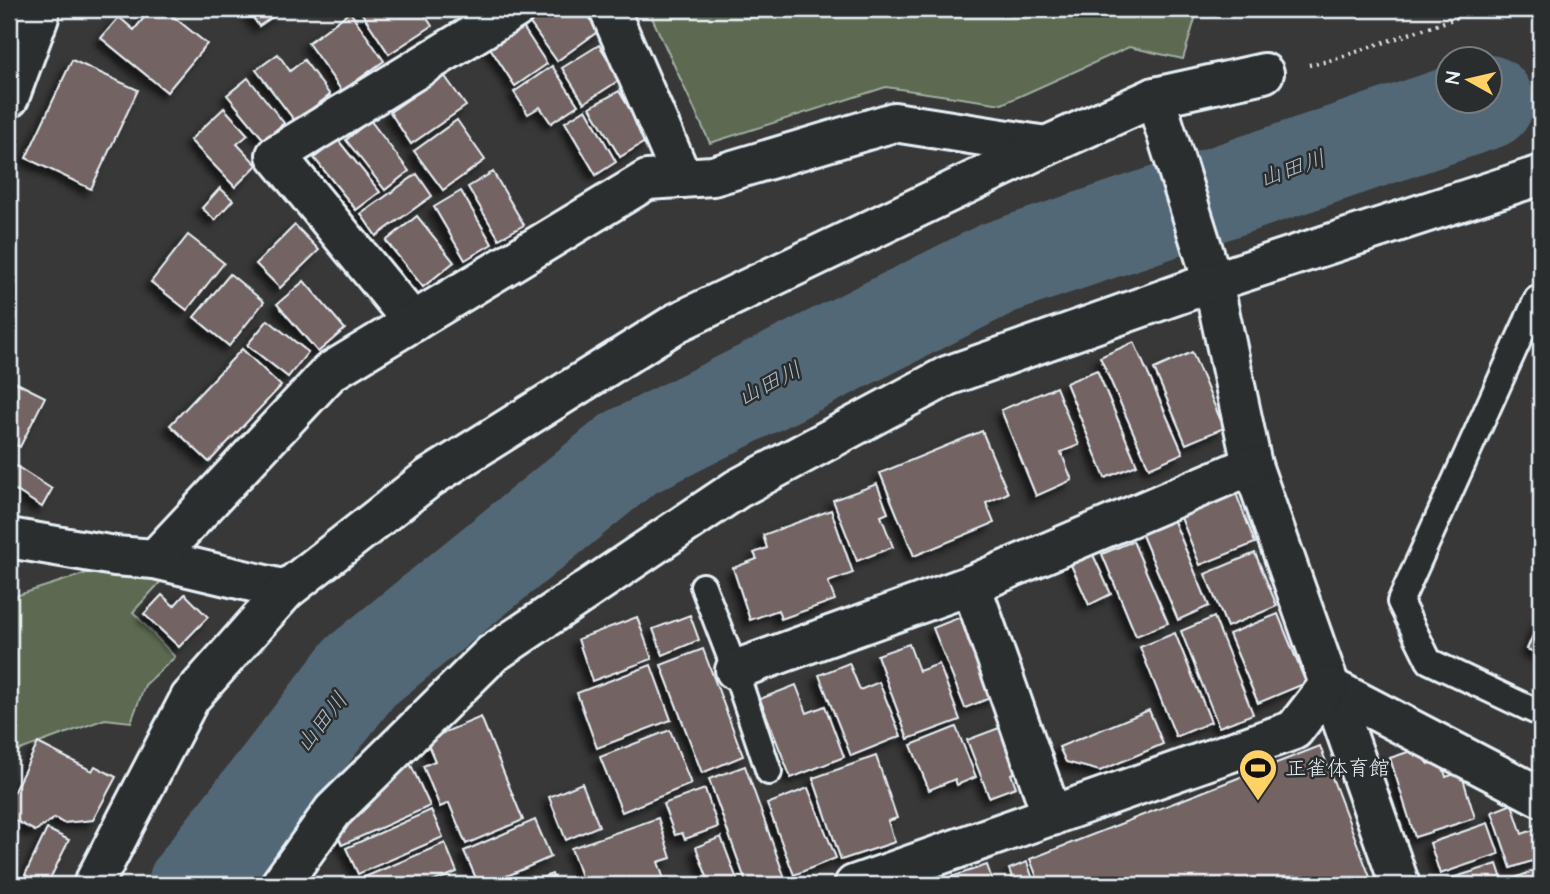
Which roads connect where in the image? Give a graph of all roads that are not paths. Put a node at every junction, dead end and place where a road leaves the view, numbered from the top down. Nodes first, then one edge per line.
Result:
1 (38, 9) edge
2 (514, 9) edge
3 (609, 9) edge
4 (1264, 73) road end
5 (1155, 97) junction
6 (9, 98) edge
7 (1046, 146) junction
8 (1541, 175) edge
9 (682, 178) junction
10 (1213, 282) junction
11 (1541, 298) edge
12 (413, 322) junction
13 (1252, 465) junction
14 (9, 538) edge
15 (155, 559) junction
16 (971, 585) junction
17 (703, 586) dead end
18 (286, 590) junction
19 (735, 670) junction
20 (1328, 686) junction
21 (1541, 714) edge
22 (769, 772) dead end
23 (1541, 797) edge
24 (1052, 816) junction
25 (93, 885) edge
26 (280, 885) edge
27 (854, 885) edge
28 (1400, 885) edge

1 - 6 street
2 - 12 street
3 - 9 street
4 - 5 street
5 - 7 street
5 - 10 street
7 - 9 street
7 - 18 street
8 - 10 street
9 - 12 street
10 - 13 street
10 - 26 street
11 - 21 lane
12 - 15 street
13 - 16 street
13 - 20 street
14 - 15 street
15 - 18 street
16 - 19 street
16 - 24 street
17 - 19 lane
18 - 25 street
19 - 22 lane
20 - 23 street
20 - 24 street
20 - 28 street
24 - 27 street

